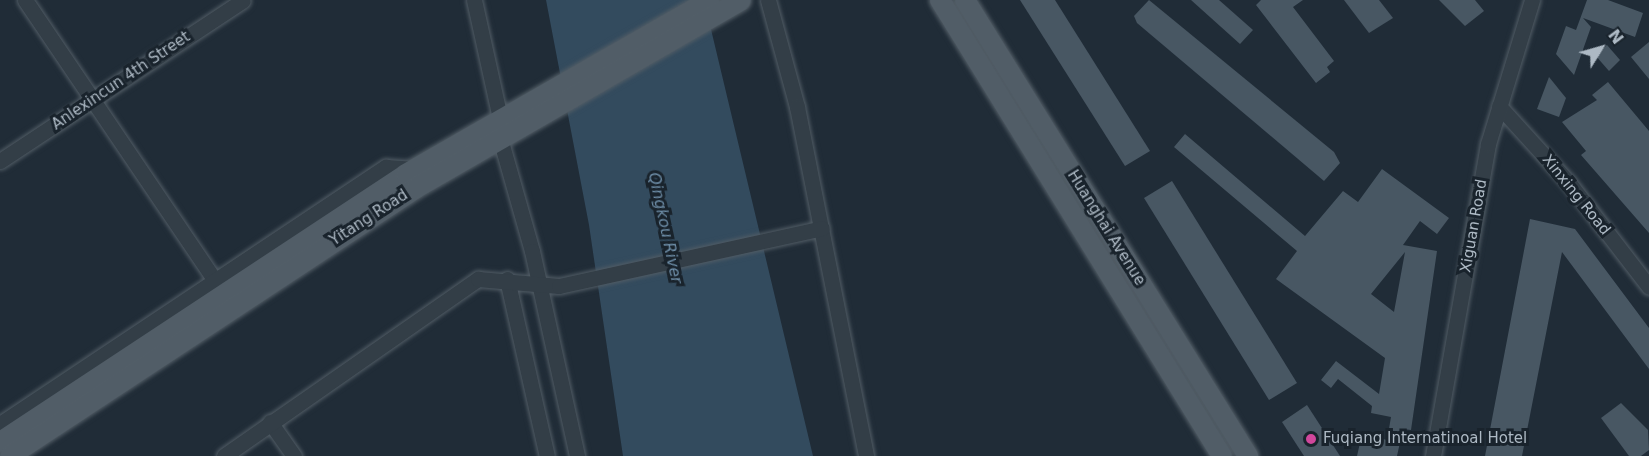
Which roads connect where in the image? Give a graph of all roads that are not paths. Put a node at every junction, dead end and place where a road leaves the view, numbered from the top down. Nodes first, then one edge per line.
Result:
1 (25, 0) edge
2 (243, 0) edge
3 (474, 0) edge
4 (710, 0) edge
5 (741, 0) edge
6 (768, 0) edge
7 (940, 0) edge
8 (965, 0) edge
9 (1532, 0) edge
10 (92, 100) junction
11 (1499, 106) junction
12 (512, 118) junction
13 (500, 138) junction
14 (0, 161) edge
15 (822, 228) junction
16 (507, 279) junction
17 (539, 285) junction
18 (219, 287) junction
19 (1649, 287) edge
20 (270, 422) junction
21 (0, 424) edge
22 (0, 442) edge
23 (10, 456) edge
24 (224, 456) edge
25 (294, 456) edge
26 (547, 456) edge
27 (577, 456) edge
28 (866, 456) edge
29 (1222, 456) edge
30 (1248, 456) edge
31 (1432, 456) edge

1 - 10 street
2 - 10 street, Anlexincun 4th Street
3 - 12 street
4 - 12 main road, Yitang Road
5 - 12 main road, Yitang Road
6 - 15 street
7 - 29 main road, Huanghai Avenue
8 - 30 main road, Huanghai Avenue
9 - 11 street, Xiguan Road
10 - 14 street, Anlexincun 4th Street
10 - 18 street
11 - 19 street, Xinxing Road
11 - 31 street, Xiguan Road
12 - 13 main road, Yitang Road
12 - 18 main road, Yitang Road
13 - 17 street
13 - 23 main road, Yitang Road
15 - 17 street
15 - 28 street
16 - 17 street
16 - 20 street
16 - 26 street
17 - 27 street
18 - 21 street
18 - 22 main road, Yitang Road
20 - 24 street
20 - 25 street

